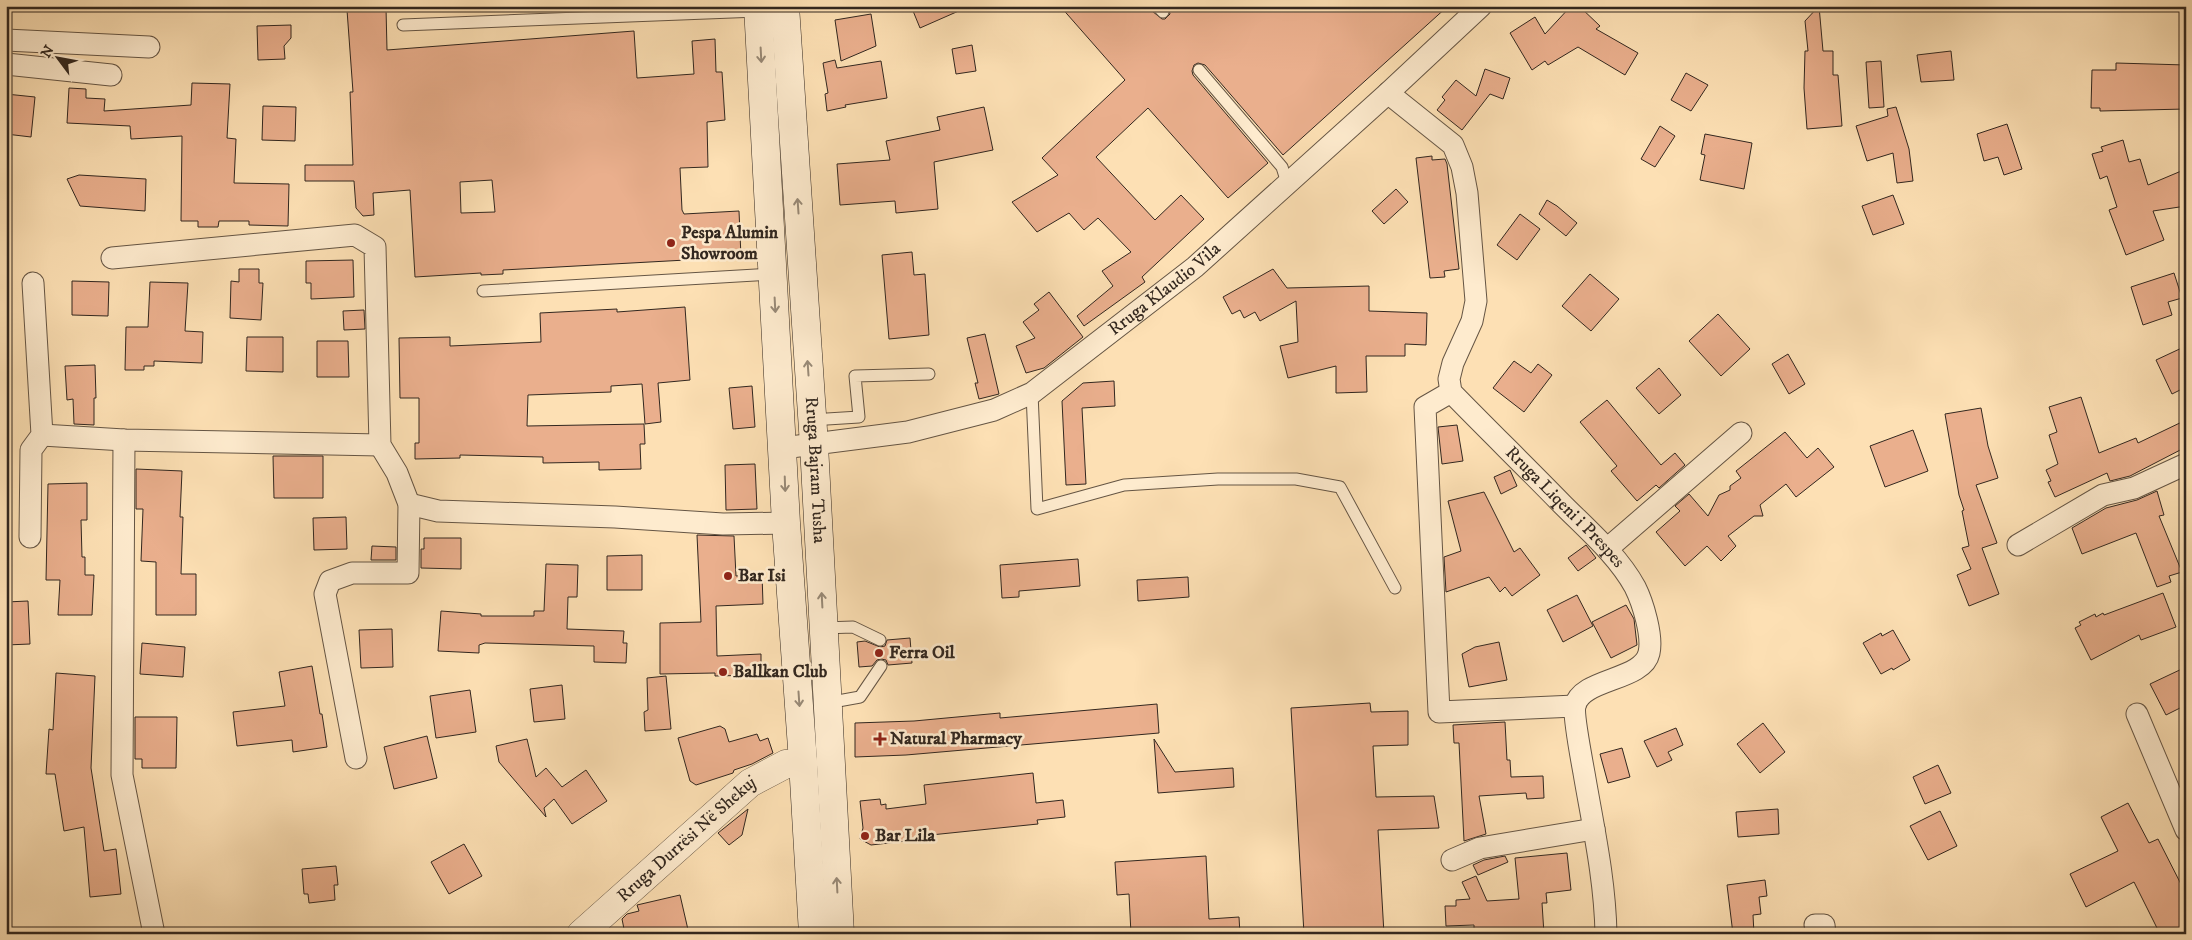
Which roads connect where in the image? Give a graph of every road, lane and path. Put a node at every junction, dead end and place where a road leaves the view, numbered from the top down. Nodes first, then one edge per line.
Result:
1 (785, 6) edge
2 (1481, 6) edge
3 (758, 9) edge
4 (403, 25) dead end
5 (6, 40) edge
6 (149, 47) dead end
7 (6, 64) edge
8 (1199, 70) dead end
9 (111, 75) dead end
10 (1388, 93) junction
11 (1287, 183) junction
12 (112, 258) dead end
13 (774, 274) junction
14 (33, 283) dead end
15 (483, 291) dead end
16 (929, 374) dead end
17 (1451, 392) junction
18 (1032, 393) junction
19 (813, 432) junction
20 (1741, 433) dead end
21 (42, 435) junction
22 (124, 440) junction
23 (380, 445) junction
24 (784, 448) junction
25 (2186, 464) edge
26 (409, 504) junction
27 (786, 523) junction
28 (30, 537) dead end
29 (2018, 545) dead end
30 (1607, 549) junction
31 (1395, 588) dead end
32 (823, 628) junction
33 (880, 640) dead end
34 (881, 666) dead end
35 (827, 703) junction
36 (1575, 706) junction
37 (2137, 714) dead end
38 (356, 758) dead end
39 (803, 762) junction
40 (1594, 829) junction
41 (2186, 830) edge
42 (1452, 860) dead end
43 (154, 934) edge
44 (581, 934) edge
45 (813, 934) edge
46 (840, 934) edge
47 (1606, 934) edge

19 -> 1 main road, Rruga Bajram Tusha
2 - 10 street, Rruga Klaudio Vila
3 - 4 lane
3 -> 13 main road, Rruga Bajram Tusha
5 - 6 street
7 - 9 street
8 - 11 lane
10 - 11 street, Rruga Klaudio Vila
10 - 17 street
11 - 18 street, Rruga Klaudio Vila
12 - 23 street
13 - 15 lane
13 -> 24 main road, Rruga Bajram Tusha
14 - 21 street
16 - 19 lane
17 - 30 street, Rruga Liqeni i Prespes
17 - 36 street
18 - 19 street, Rruga Klaudio Vila
18 - 31 lane
19 - 24 street, Rruga Klaudio Vila
32 -> 19 main road, Rruga Bajram Tusha
20 - 30 street
21 - 22 street
21 - 28 street
22 - 23 street
22 - 43 street
23 - 26 street
24 -> 27 main road, Rruga Bajram Tusha
25 - 29 street
26 - 27 street
26 - 38 street
27 -> 39 main road, Rruga Bajram Tusha
30 - 36 street, Rruga Liqeni i Prespes
32 - 33 lane
32 - 35 main road, Rruga Bajram Tusha
34 - 35 lane
46 -> 35 main road, Rruga Bajram Tusha
36 - 40 street
37 - 41 street
39 - 44 main road, Rruga Durrësi Në Shekuj
39 - 45 main road, Rruga Bajram Tusha
40 - 42 street
40 - 47 street

